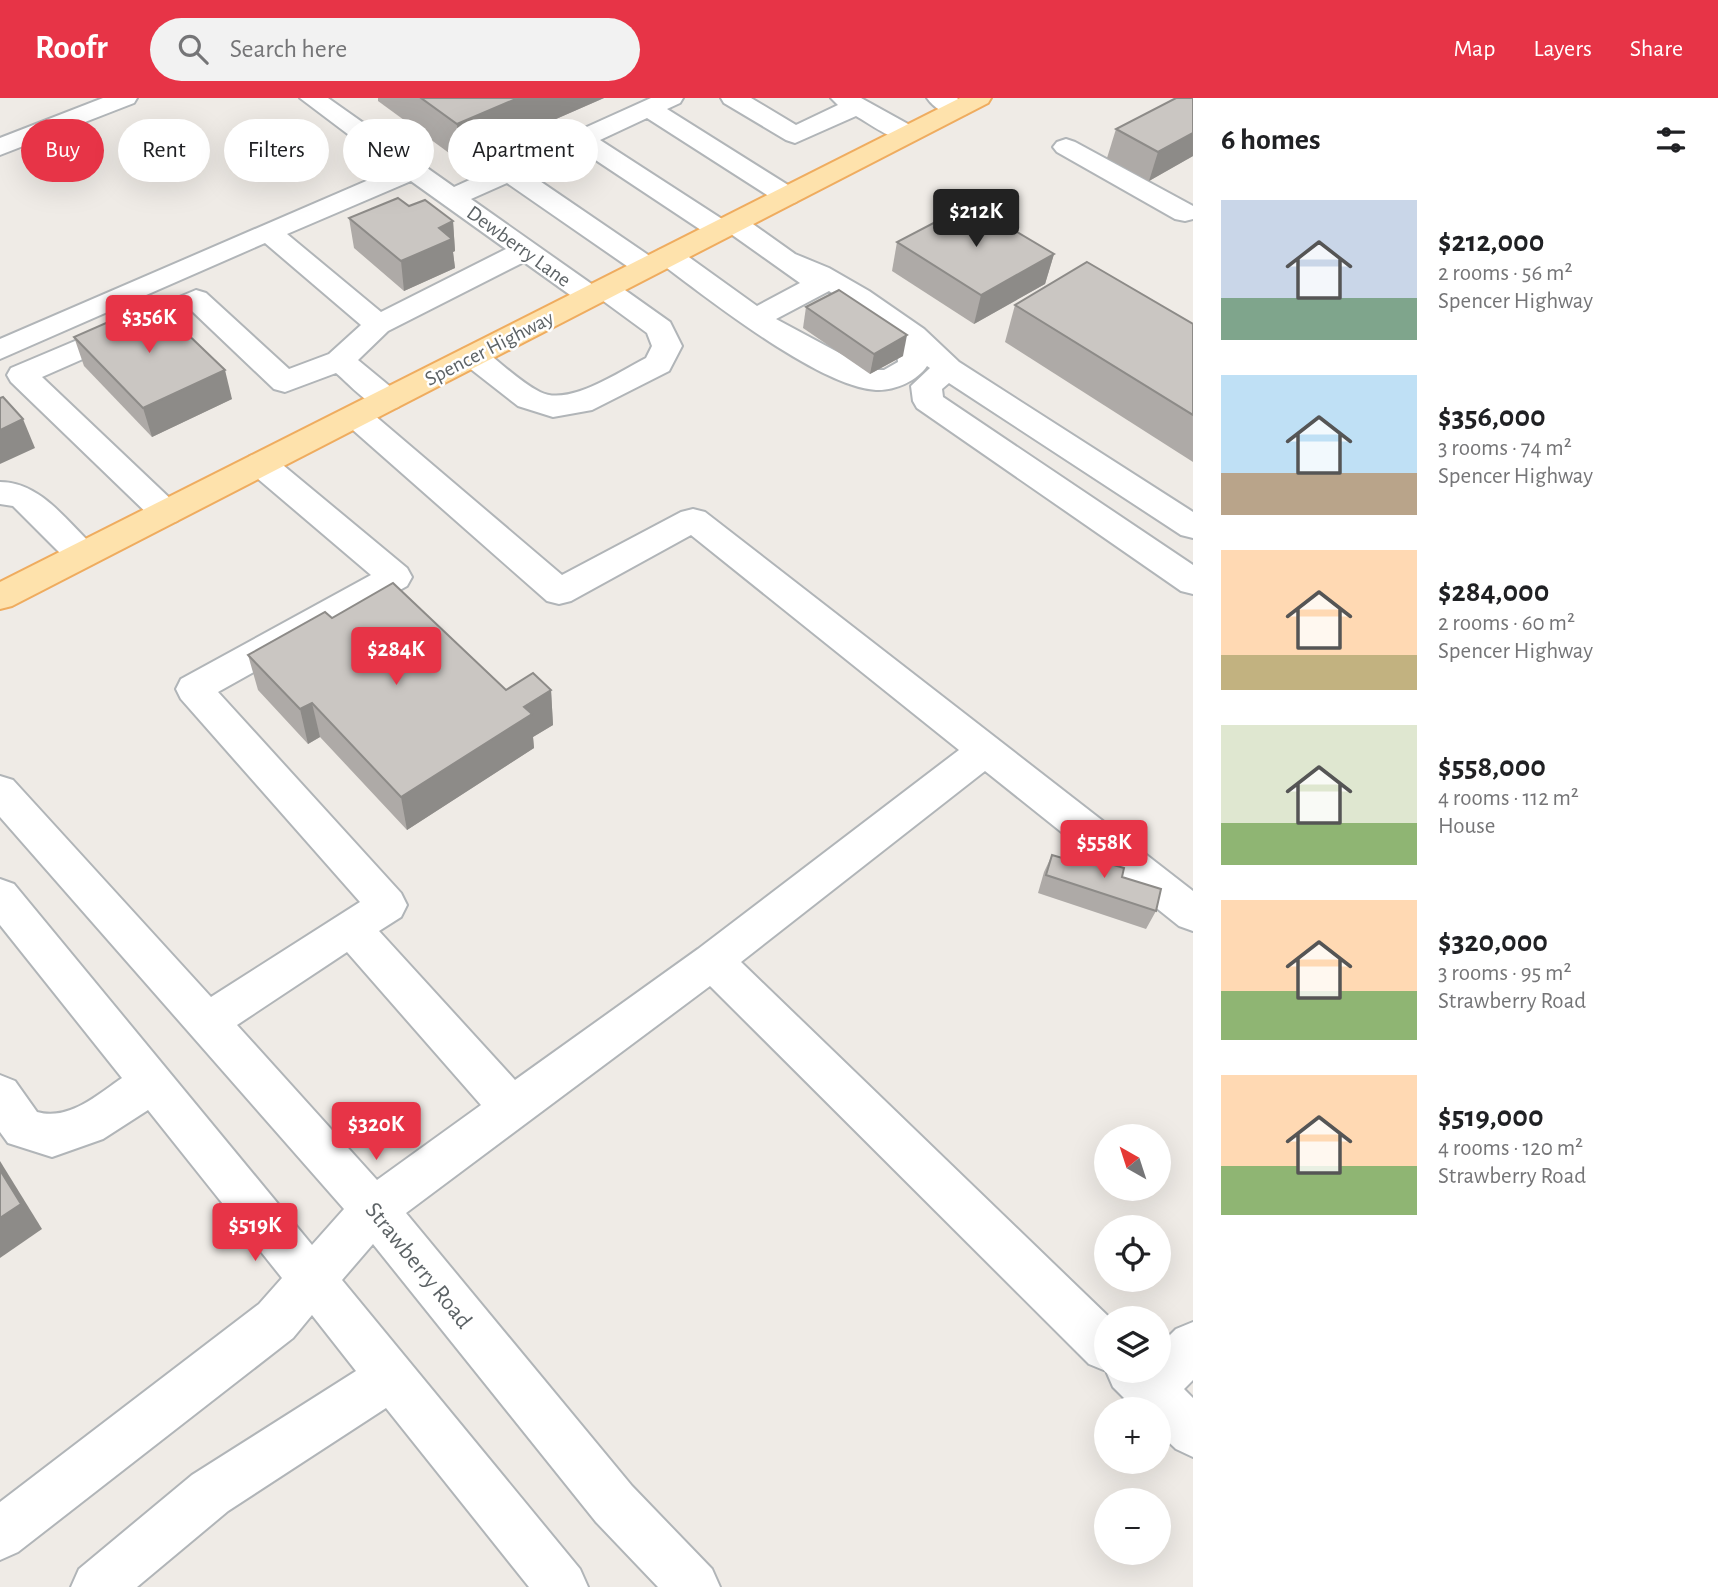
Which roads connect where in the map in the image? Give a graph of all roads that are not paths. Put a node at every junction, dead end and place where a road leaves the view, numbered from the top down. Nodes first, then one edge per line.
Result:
1 (125, 98) edge
2 (312, 98) edge
3 (733, 98) edge
4 (850, 102) edge
5 (958, 102) edge
6 (659, 103) edge
7 (343, 120) edge
8 (598, 131) edge
9 (908, 134) junction
10 (0, 147) edge
11 (1066, 147) dead end
12 (598, 149) edge
13 (384, 182) edge
14 (429, 182) edge
15 (487, 182) edge
16 (526, 182) edge
17 (787, 196) junction
18 (452, 198) junction
19 (1185, 213) dead end
20 (726, 227) junction
21 (268, 232) junction
22 (526, 250) junction
23 (787, 260) junction
24 (658, 262) junction
25 (820, 284) junction
26 (598, 292) junction
27 (755, 319) junction
28 (378, 325) junction
29 (0, 350) edge
30 (473, 356) junction
31 (340, 361) junction
32 (948, 369) junction
33 (387, 400) junction
34 (356, 416) junction
35 (261, 464) junction
36 (0, 492) edge
37 (166, 513) junction
38 (1193, 527) edge
39 (82, 555) junction
40 (1193, 583) edge
41 (0, 597) edge
42 (985, 750) junction
43 (0, 791) edge
44 (0, 896) edge
45 (1193, 914) edge
46 (351, 928) junction
47 (712, 961) junction
48 (208, 1022) junction
49 (152, 1083) junction
50 (0, 1095) edge
51 (512, 1108) junction
52 (374, 1209) junction
53 (313, 1281) junction
54 (1094, 1335) edge
55 (1193, 1346) edge
56 (1171, 1360) edge
57 (391, 1377) junction
58 (1143, 1383) edge
59 (1193, 1432) edge
60 (0, 1534) edge
61 (97, 1587) edge
62 (562, 1587) edge
63 (694, 1587) edge

1 - 10 street
2 - 7 street, Dewberry Lane
3 - 4 street
4 - 9 street
5 - 9 main road, Spencer Highway
6 - 8 street
6 - 17 street
9 - 17 main road, Spencer Highway
11 - 19 street
12 - 20 street
13 - 21 street
14 - 18 street, Dewberry Lane
15 - 18 street
16 - 24 street
17 - 20 main road, Spencer Highway
18 - 22 street, Dewberry Lane
20 - 23 street
20 - 24 main road, Spencer Highway
21 - 28 street
21 - 29 street
22 - 26 street, Dewberry Lane
22 - 28 street
23 - 25 street
23 - 32 street
24 - 26 main road, Spencer Highway
24 - 27 street
25 - 27 street
25 - 27 street
26 - 30 main road, Spencer Highway
26 - 30 street, Dewberry Lane
28 - 31 street
30 - 33 main road, Spencer Highway
31 - 33 street
31 - 37 street
32 - 38 street
32 - 40 street
33 - 34 main road, Spencer Highway
34 - 35 main road, Spencer Highway
34 - 42 street
35 - 37 main road, Spencer Highway
35 - 46 street
36 - 39 street
37 - 39 main road, Spencer Highway
39 - 41 main road, Spencer Highway
42 - 45 street
42 - 47 street
43 - 48 street, Strawberry Road
44 - 49 street
46 - 48 street
46 - 51 street
47 - 51 street
47 - 54 street
48 - 52 street, Strawberry Road
49 - 50 street
49 - 53 street
51 - 52 street
52 - 53 street
52 - 63 street, Strawberry Road
53 - 57 street
53 - 60 street
55 - 56 street
57 - 61 street
57 - 62 street
58 - 59 street

